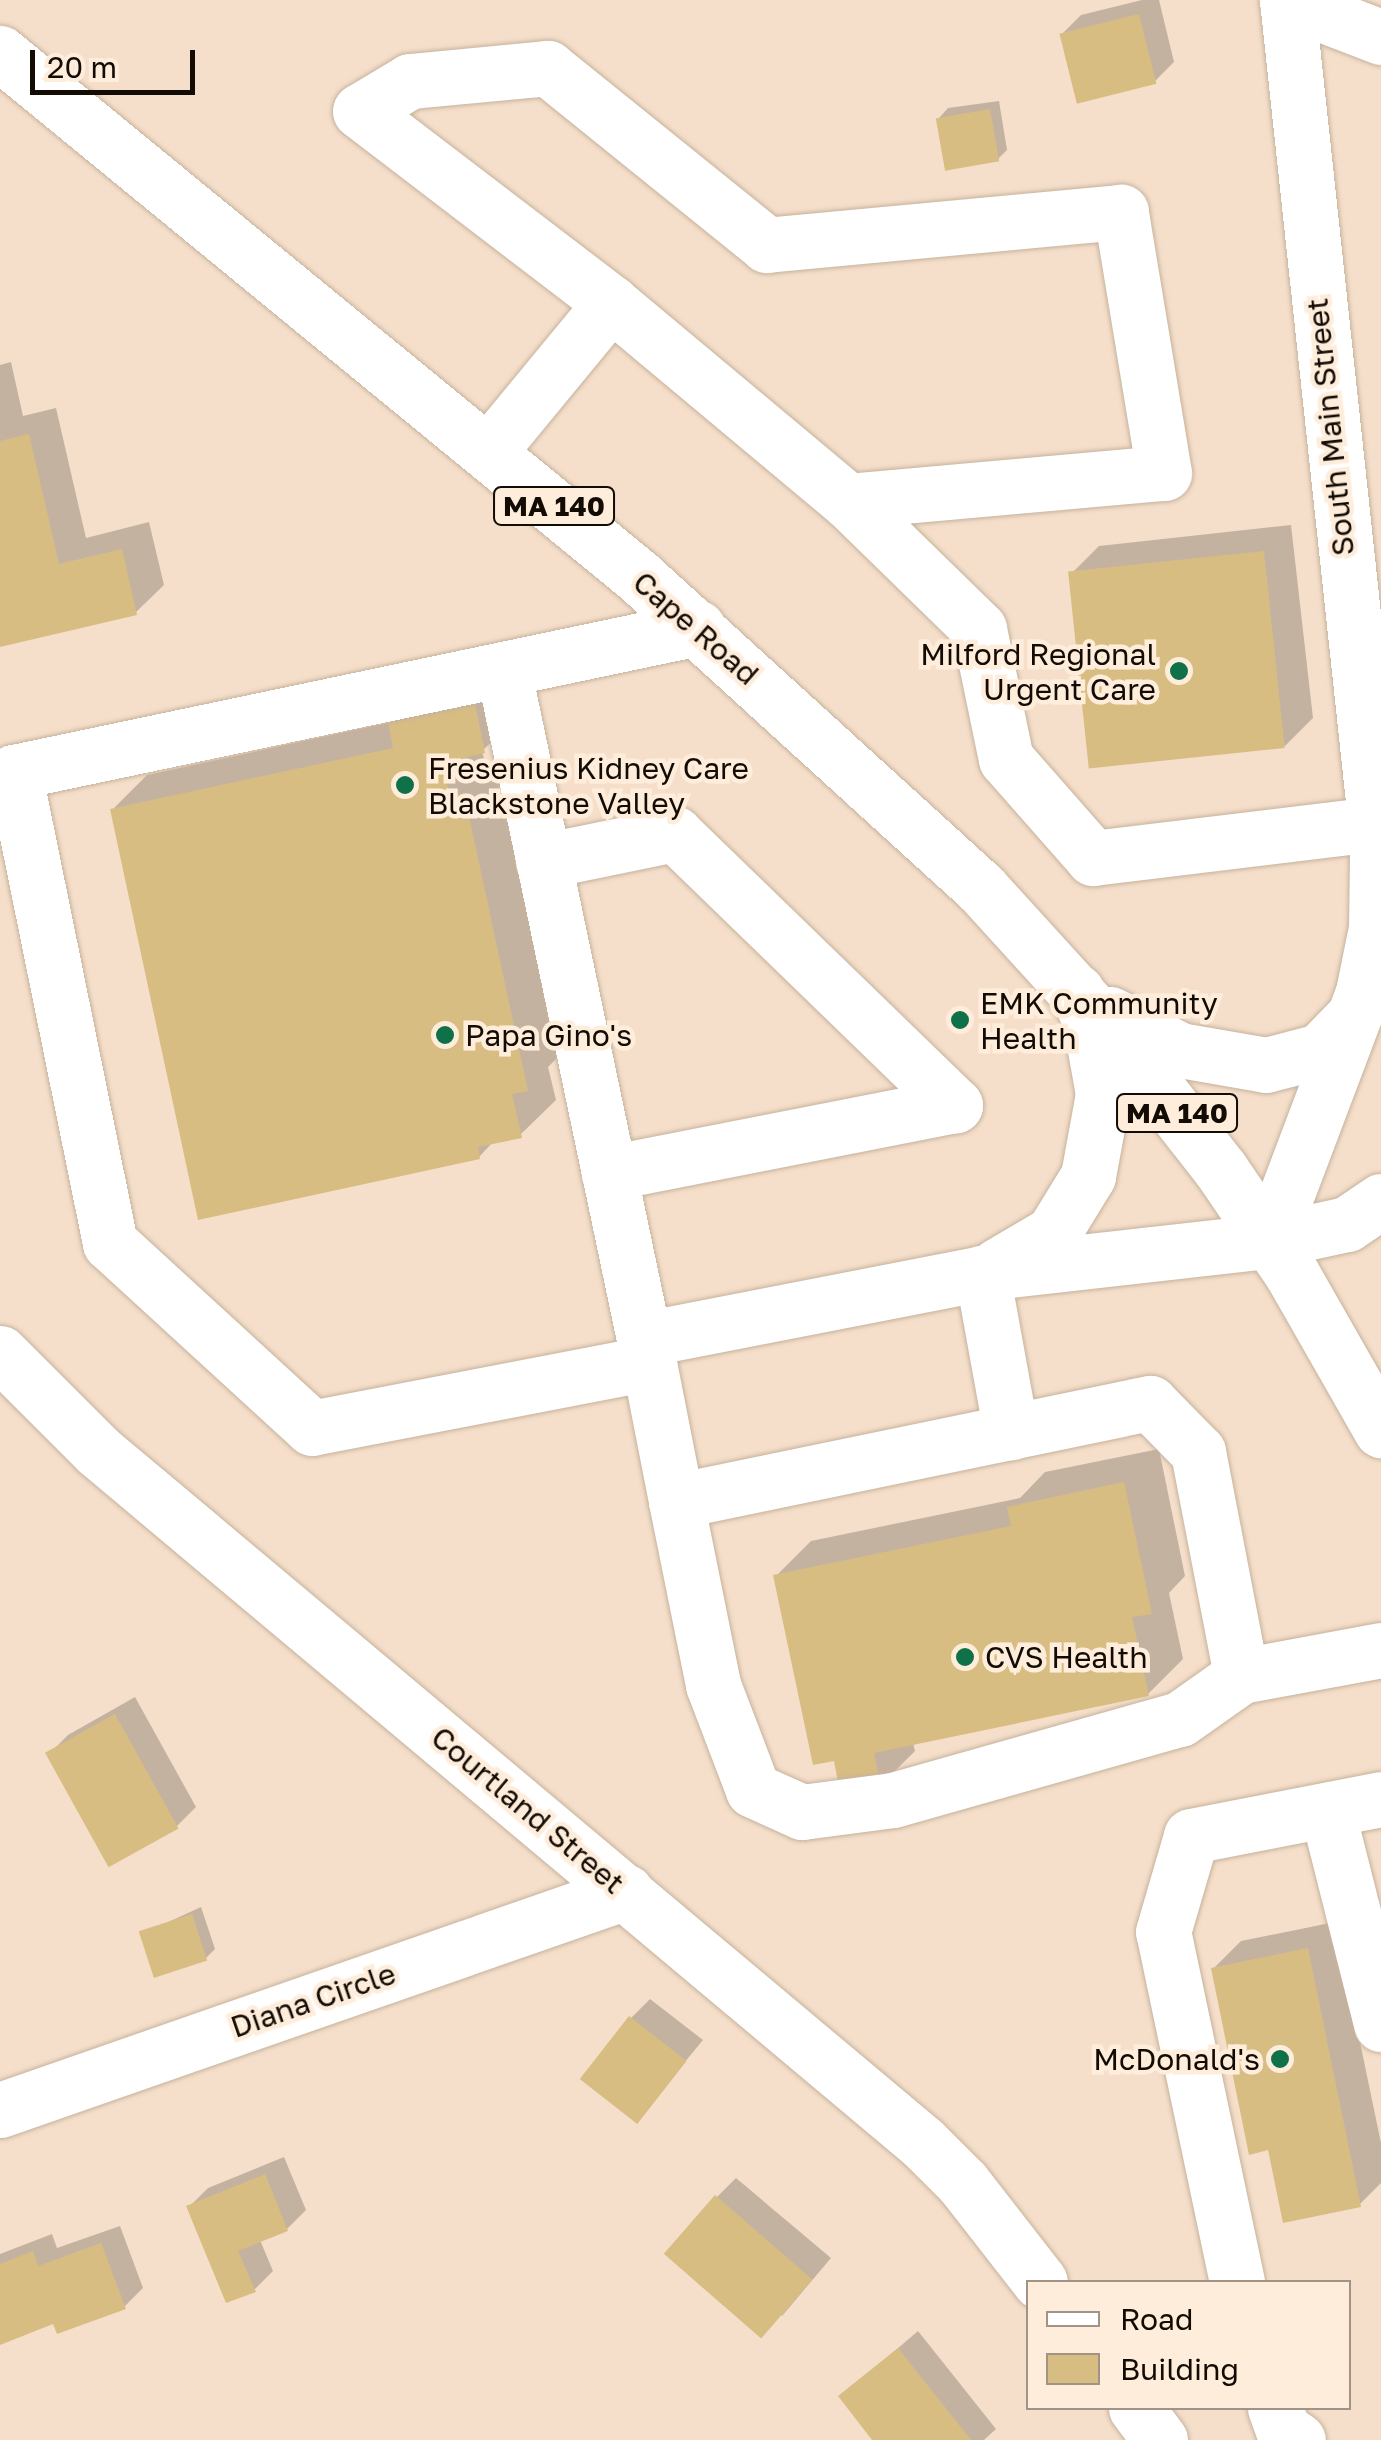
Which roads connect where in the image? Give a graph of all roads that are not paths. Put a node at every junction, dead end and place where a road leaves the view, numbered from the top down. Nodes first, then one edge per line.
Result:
1 (1287, 0) edge
2 (1381, 37) edge
3 (0, 54) edge
4 (612, 304) junction
5 (489, 451) junction
6 (848, 502) junction
7 (698, 628) junction
8 (504, 673) junction
9 (1378, 851) edge
10 (543, 861) junction
11 (1077, 992) junction
12 (1356, 1011) junction
13 (608, 1173) junction
14 (1381, 1201) edge
15 (1269, 1241) junction
16 (982, 1273) junction
17 (646, 1351) junction
18 (0, 1353) edge
19 (1381, 1430) edge
20 (1011, 1432) junction
21 (676, 1501) junction
22 (1381, 1650) edge
23 (1241, 1676) junction
24 (1381, 1799) edge
25 (1328, 1810) junction
26 (626, 1892) junction
27 (1381, 2024) edge
28 (0, 2110) edge
29 (1038, 2280) edge
30 (1237, 2280) edge
31 (1138, 2410) edge
32 (1277, 2410) edge
33 (1160, 2440) edge
34 (1298, 2440) edge

1 - 2 main road
1 - 9 main road, South Main Street
3 - 5 main road, Cape Road / MA 140
4 - 5 main road
4 - 6 main road
4 - 6 main road
5 - 7 main road, Cape Road / MA 140
6 - 9 main road
7 - 8 main road
7 - 11 main road, Cape Road / MA 140
8 - 10 main road
8 - 17 main road
9 - 12 main road, South Main Street
10 - 13 main road
10 - 13 main road
11 - 12 main road
11 - 15 main road, Cape Road / MA 140
11 - 16 main road
12 - 15 main road, South Main Street
13 - 17 main road
14 - 15 main road
15 - 16 main road
15 - 19 main road, MA 140
16 - 17 main road
16 - 20 main road
17 - 21 main road
18 - 26 main road, Courtland Street
20 - 21 main road
20 - 23 main road
21 - 23 main road
22 - 23 main road
24 - 25 main road
25 - 27 main road
25 - 30 main road
26 - 28 main road, Diana Circle
26 - 29 main road, Courtland Street
31 - 33 main road
32 - 34 main road

